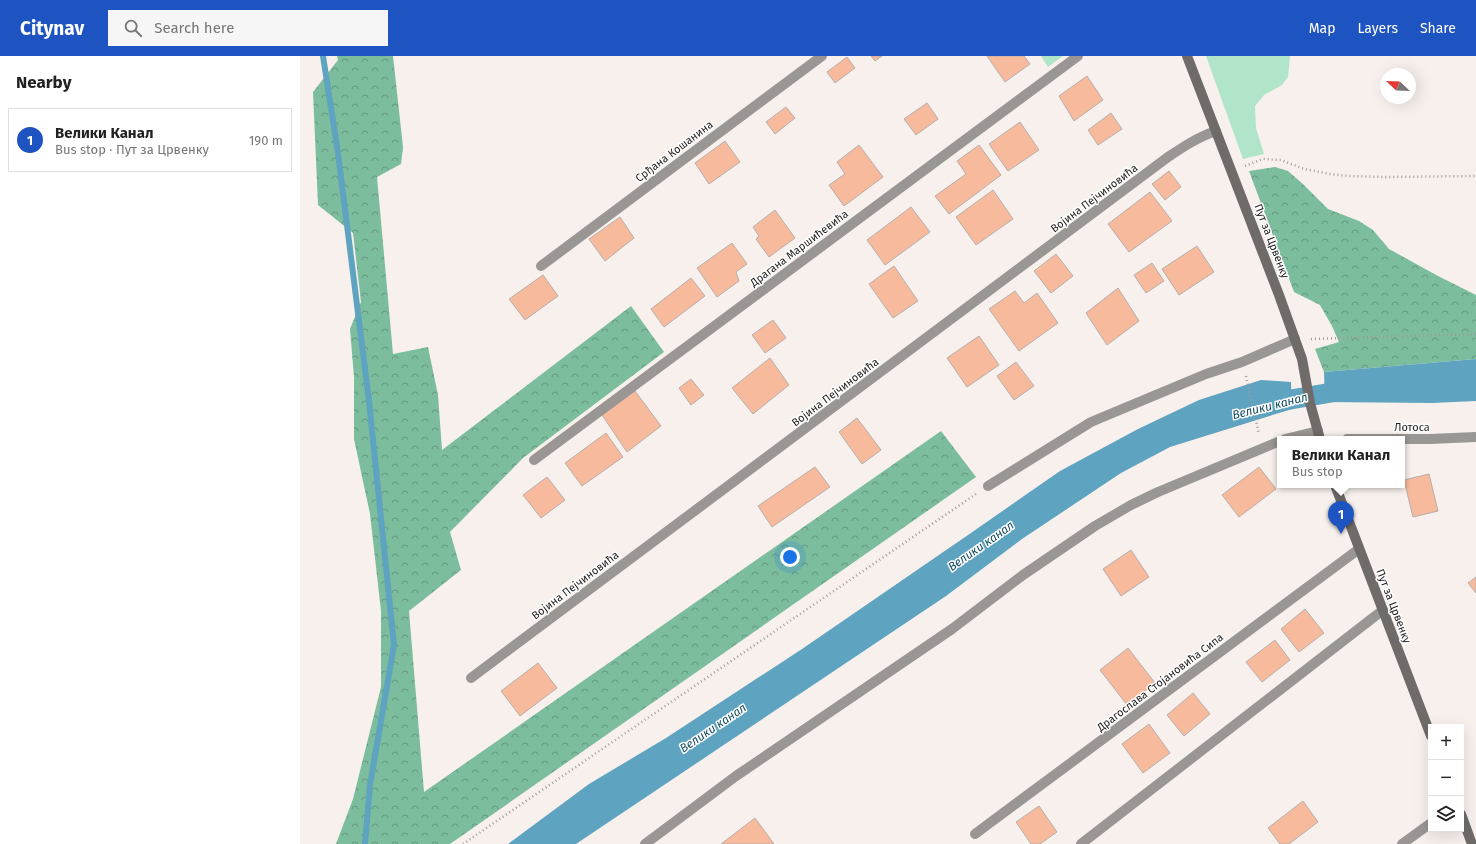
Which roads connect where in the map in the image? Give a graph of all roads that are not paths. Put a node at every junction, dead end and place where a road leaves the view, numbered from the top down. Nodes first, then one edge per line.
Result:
1 (822, 56) edge
2 (1078, 56) edge
3 (1187, 56) edge
4 (1216, 130) junction
5 (541, 266) dead end
6 (1295, 339) junction
7 (1319, 435) edge
8 (1476, 437) edge
9 (1405, 439) edge
10 (1277, 442) edge
11 (534, 460) dead end
12 (988, 486) road end
13 (1336, 488) edge
14 (1359, 549) junction
15 (1383, 610) junction
16 (471, 678) dead end
17 (1428, 728) edge
18 (1464, 822) edge
19 (1428, 824) edge
20 (975, 834) dead end
21 (645, 844) edge
22 (1081, 844) edge
23 (1402, 844) edge
24 (1472, 844) edge

1 - 5 street, Срђана Кошанина
2 - 11 street, Драгана Маршићевића
3 - 4 street, Пут за Црвенку
4 - 6 street, Пут за Црвенку
4 - 16 street, Војина Пејчиновића
6 - 7 street, Пут за Црвенку
6 - 12 street
8 - 9 street, Лотоса
10 - 21 street
13 - 14 street, Пут за Црвенку
14 - 15 street, Пут за Црвенку
14 - 20 street, Драгослава Стојановића Сипа
15 - 17 street, Пут за Црвенку
15 - 22 street
18 - 24 street
19 - 23 street

